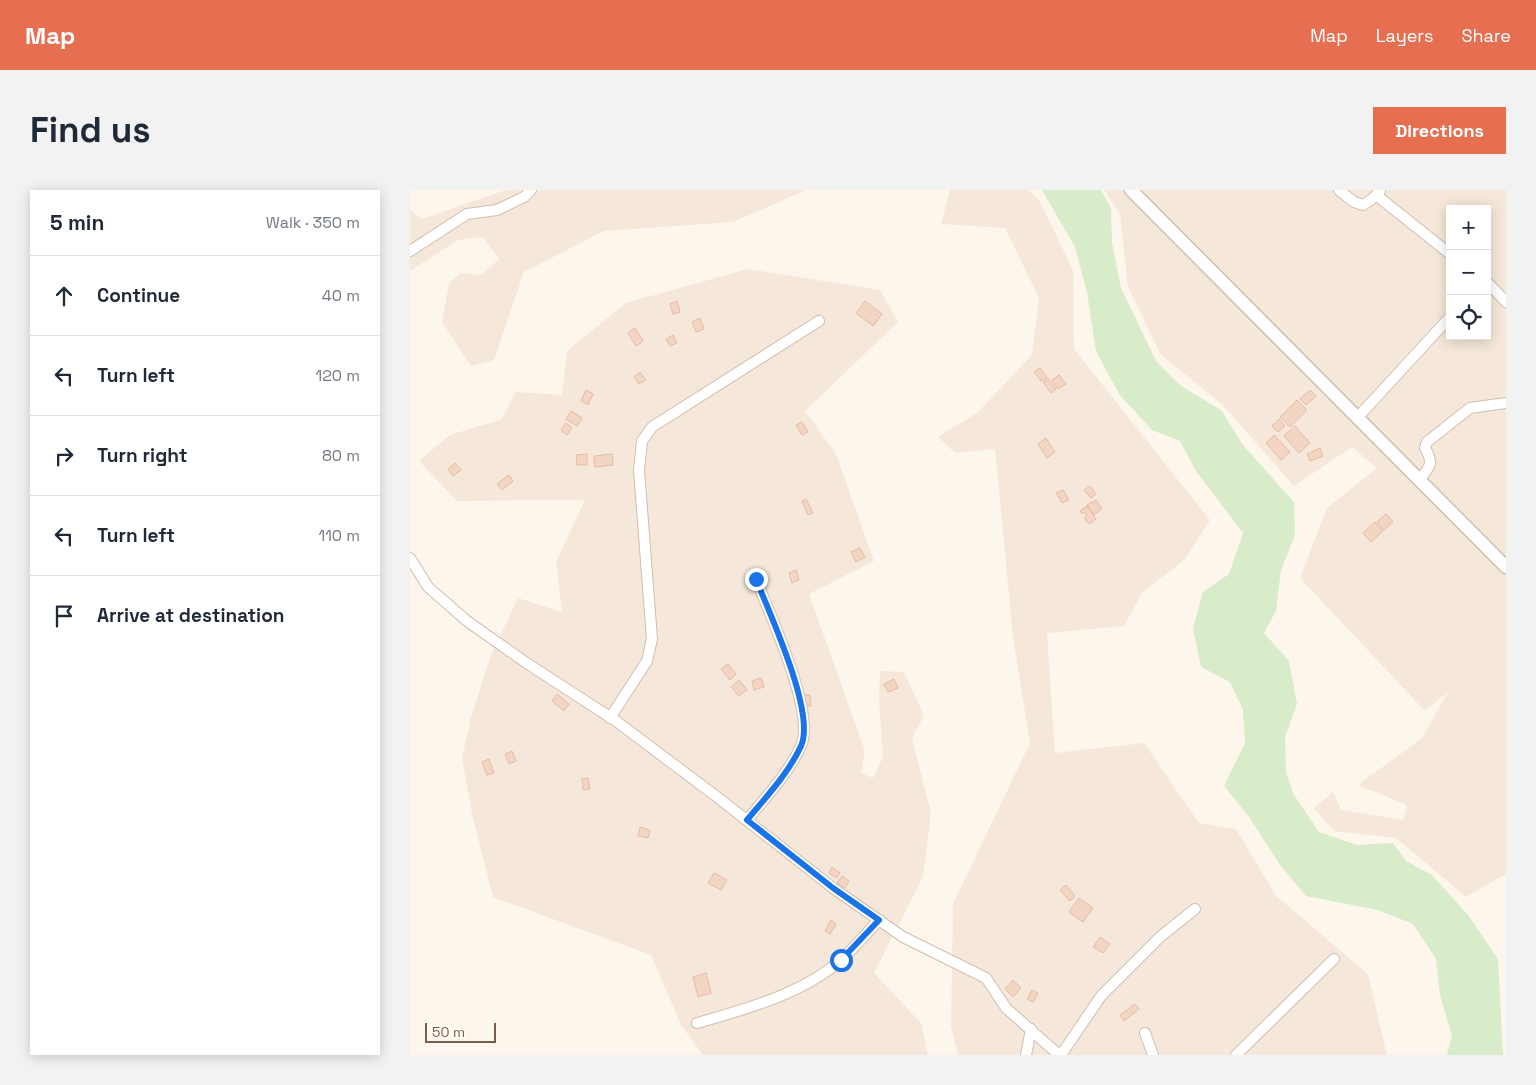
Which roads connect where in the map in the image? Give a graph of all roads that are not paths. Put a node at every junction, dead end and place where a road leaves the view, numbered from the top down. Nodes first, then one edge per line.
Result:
1 (532, 190) edge
2 (1131, 190) edge
3 (1339, 190) edge
4 (1378, 193) edge
5 (410, 251) edge
6 (1446, 251) edge
7 (1491, 286) edge
8 (1506, 302) edge
9 (819, 321) dead end
10 (1446, 321) edge
11 (1506, 403) edge
12 (1358, 417) junction
13 (1420, 480) junction
14 (410, 558) edge
15 (1506, 567) edge
16 (756, 579) dead end
17 (610, 718) junction
18 (747, 820) junction
19 (1195, 909) dead end
20 (879, 920) junction
21 (1334, 959) dead end
22 (698, 1023) dead end
23 (1031, 1029) junction
24 (1145, 1033) dead end
25 (1026, 1055) edge
26 (1060, 1055) edge
27 (1154, 1055) edge
28 (1236, 1055) edge

1 - 5 street
2 - 12 street
3 - 4 street
4 - 6 street
7 - 8 street
9 - 17 street
10 - 12 street
11 - 13 street
12 - 13 street
13 - 15 street
14 - 17 street
16 - 18 street
17 - 18 street
18 - 20 street
19 - 26 street
20 - 22 street
20 - 23 street
21 - 28 street
23 - 25 street
23 - 26 street
24 - 27 street

